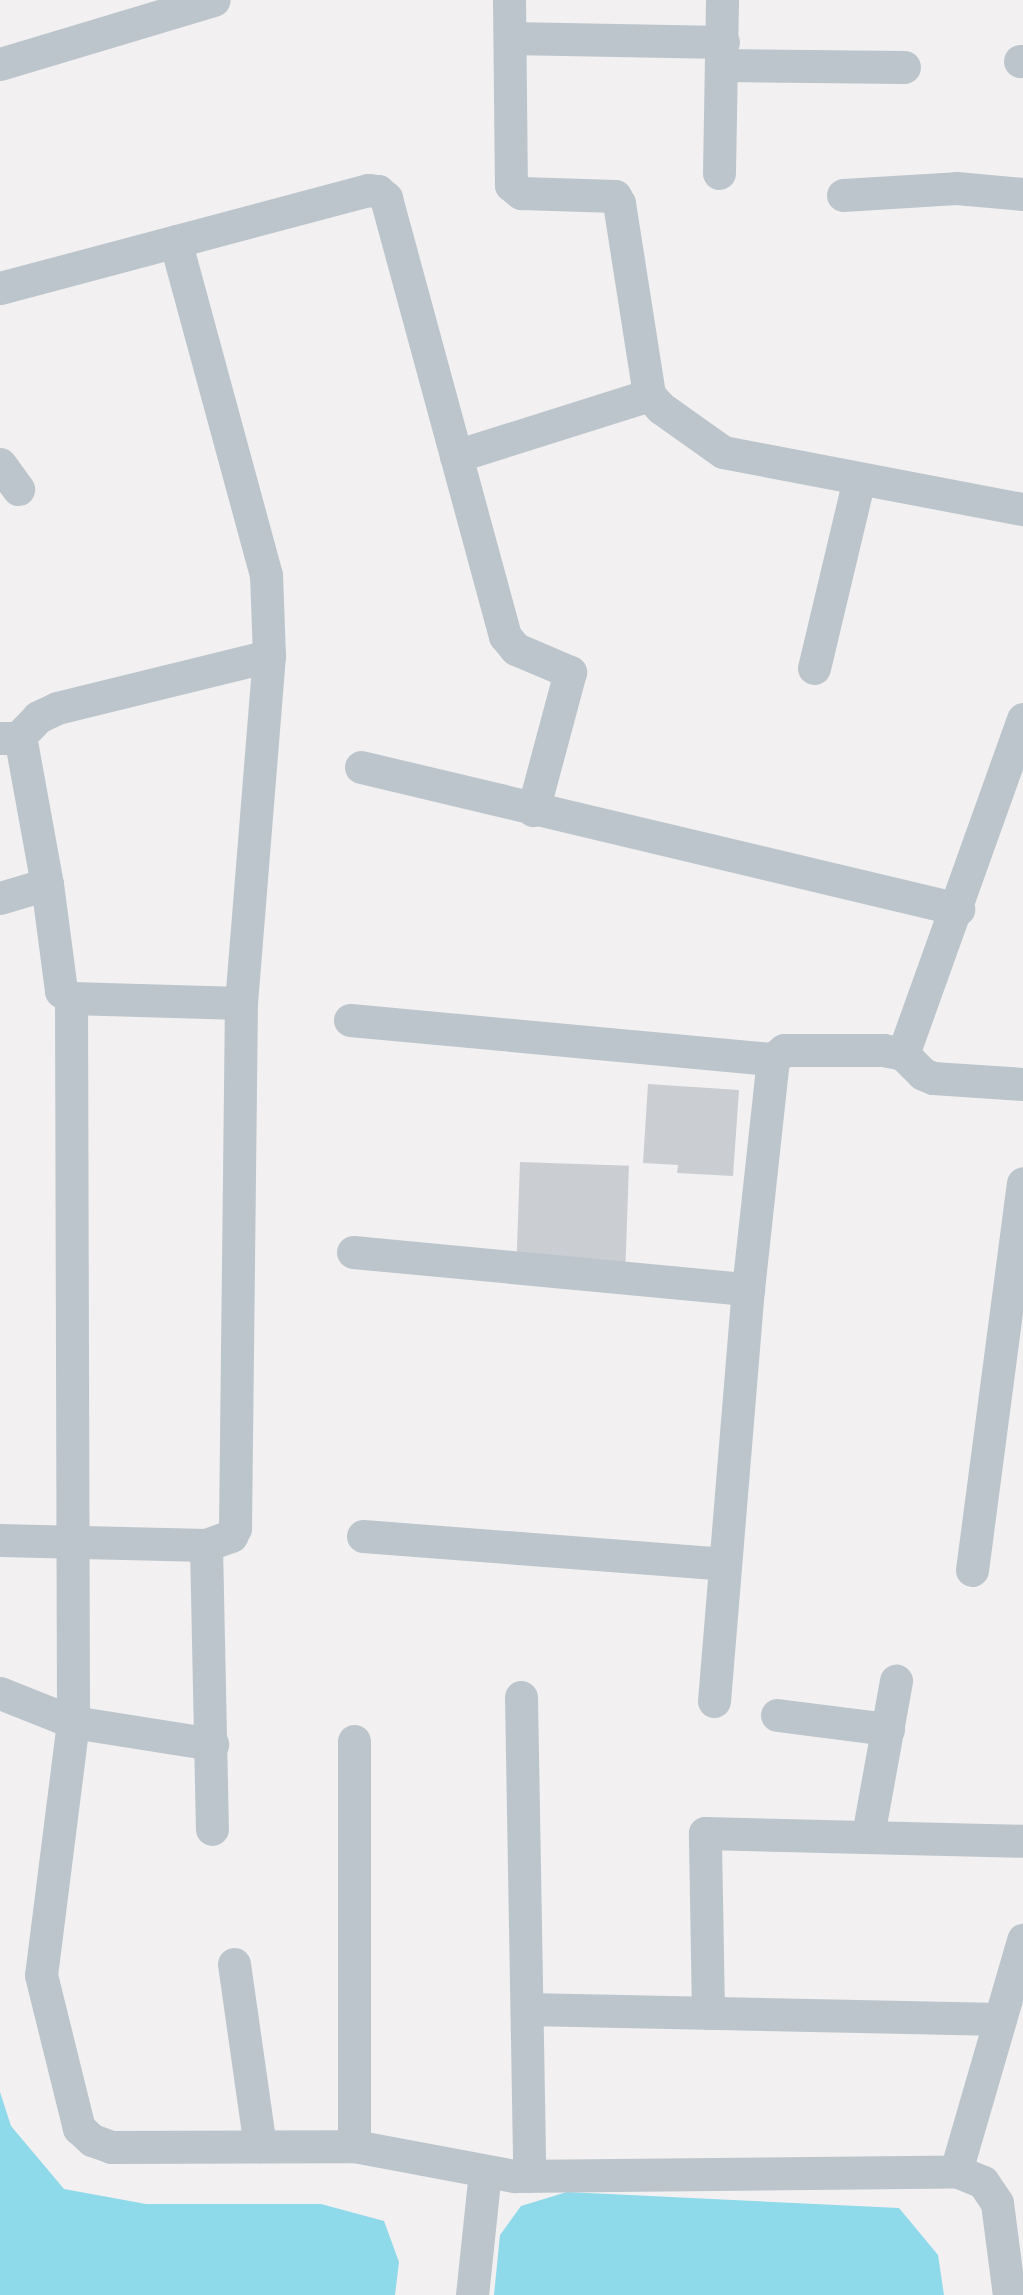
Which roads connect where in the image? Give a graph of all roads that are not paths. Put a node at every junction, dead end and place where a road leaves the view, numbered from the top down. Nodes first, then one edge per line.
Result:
1 (214, 0) edge
2 (509, 0) edge
3 (722, 0) edge
4 (510, 38) junction
5 (723, 54) junction
6 (0, 64) edge
7 (904, 67) dead end
8 (719, 173) dead end
9 (1023, 194) edge
10 (843, 195) dead end
11 (175, 241) junction
12 (0, 288) edge
13 (649, 396) junction
14 (456, 456) junction
15 (859, 479) junction
16 (1023, 509) edge
17 (269, 656) junction
18 (814, 668) dead end
19 (1023, 719) edge
20 (9, 738) edge
21 (362, 767) dead end
22 (533, 810) junction
23 (47, 884) junction
24 (0, 898) edge
25 (958, 909) junction
26 (71, 998) junction
27 (242, 1003) junction
28 (350, 1020) dead end
29 (903, 1054) junction
30 (773, 1059) junction
31 (1023, 1084) edge
32 (1023, 1183) edge
33 (353, 1252) dead end
34 (748, 1290) junction
35 (363, 1536) dead end
36 (0, 1540) edge
37 (74, 1541) junction
38 (206, 1545) junction
39 (725, 1564) junction
40 (972, 1570) dead end
41 (896, 1681) dead end
42 (0, 1693) edge
43 (521, 1697) dead end
44 (714, 1701) dead end
45 (777, 1715) dead end
46 (73, 1722) junction
47 (888, 1729) junction
48 (354, 1741) dead end
49 (212, 1744) junction
50 (212, 1829) dead end
51 (868, 1835) junction
52 (1023, 1841) edge
53 (1023, 1940) edge
54 (234, 1964) dead end
55 (527, 2009) junction
56 (708, 2013) junction
57 (1000, 2019) junction
58 (260, 2146) junction
59 (354, 2146) junction
60 (956, 2171) junction
61 (485, 2172) junction
62 (529, 2176) junction
63 (472, 2295) edge
64 (1009, 2295) edge

1 - 6 street
2 - 4 street
3 - 5 street
4 - 5 street
4 - 13 street
5 - 7 street
5 - 8 street
9 - 10 street
11 - 12 street
11 - 14 street
11 - 17 street
13 - 14 street
13 - 15 street
14 - 22 street
15 - 16 street
15 - 18 street
17 - 20 street
17 - 27 street
19 - 25 street
20 - 23 street
21 - 22 street
22 - 25 street
23 - 24 street
23 - 26 street
25 - 29 street
26 - 27 street
26 - 37 street
27 - 38 street
28 - 30 street
29 - 30 street
29 - 31 street
30 - 34 street
32 - 40 street
33 - 34 street
34 - 39 street
35 - 39 street
36 - 37 street
37 - 38 street
37 - 46 street
38 - 49 street
39 - 44 street
41 - 47 street
42 - 46 street
43 - 55 street
45 - 47 street
46 - 49 street
46 - 58 street
47 - 51 street
48 - 59 street
49 - 50 street
51 - 52 street
51 - 56 street
53 - 57 street
54 - 58 street
55 - 56 street
55 - 62 street
56 - 57 street
57 - 60 street
58 - 59 street
59 - 61 street
60 - 62 street
60 - 64 street
61 - 62 street
61 - 63 street

